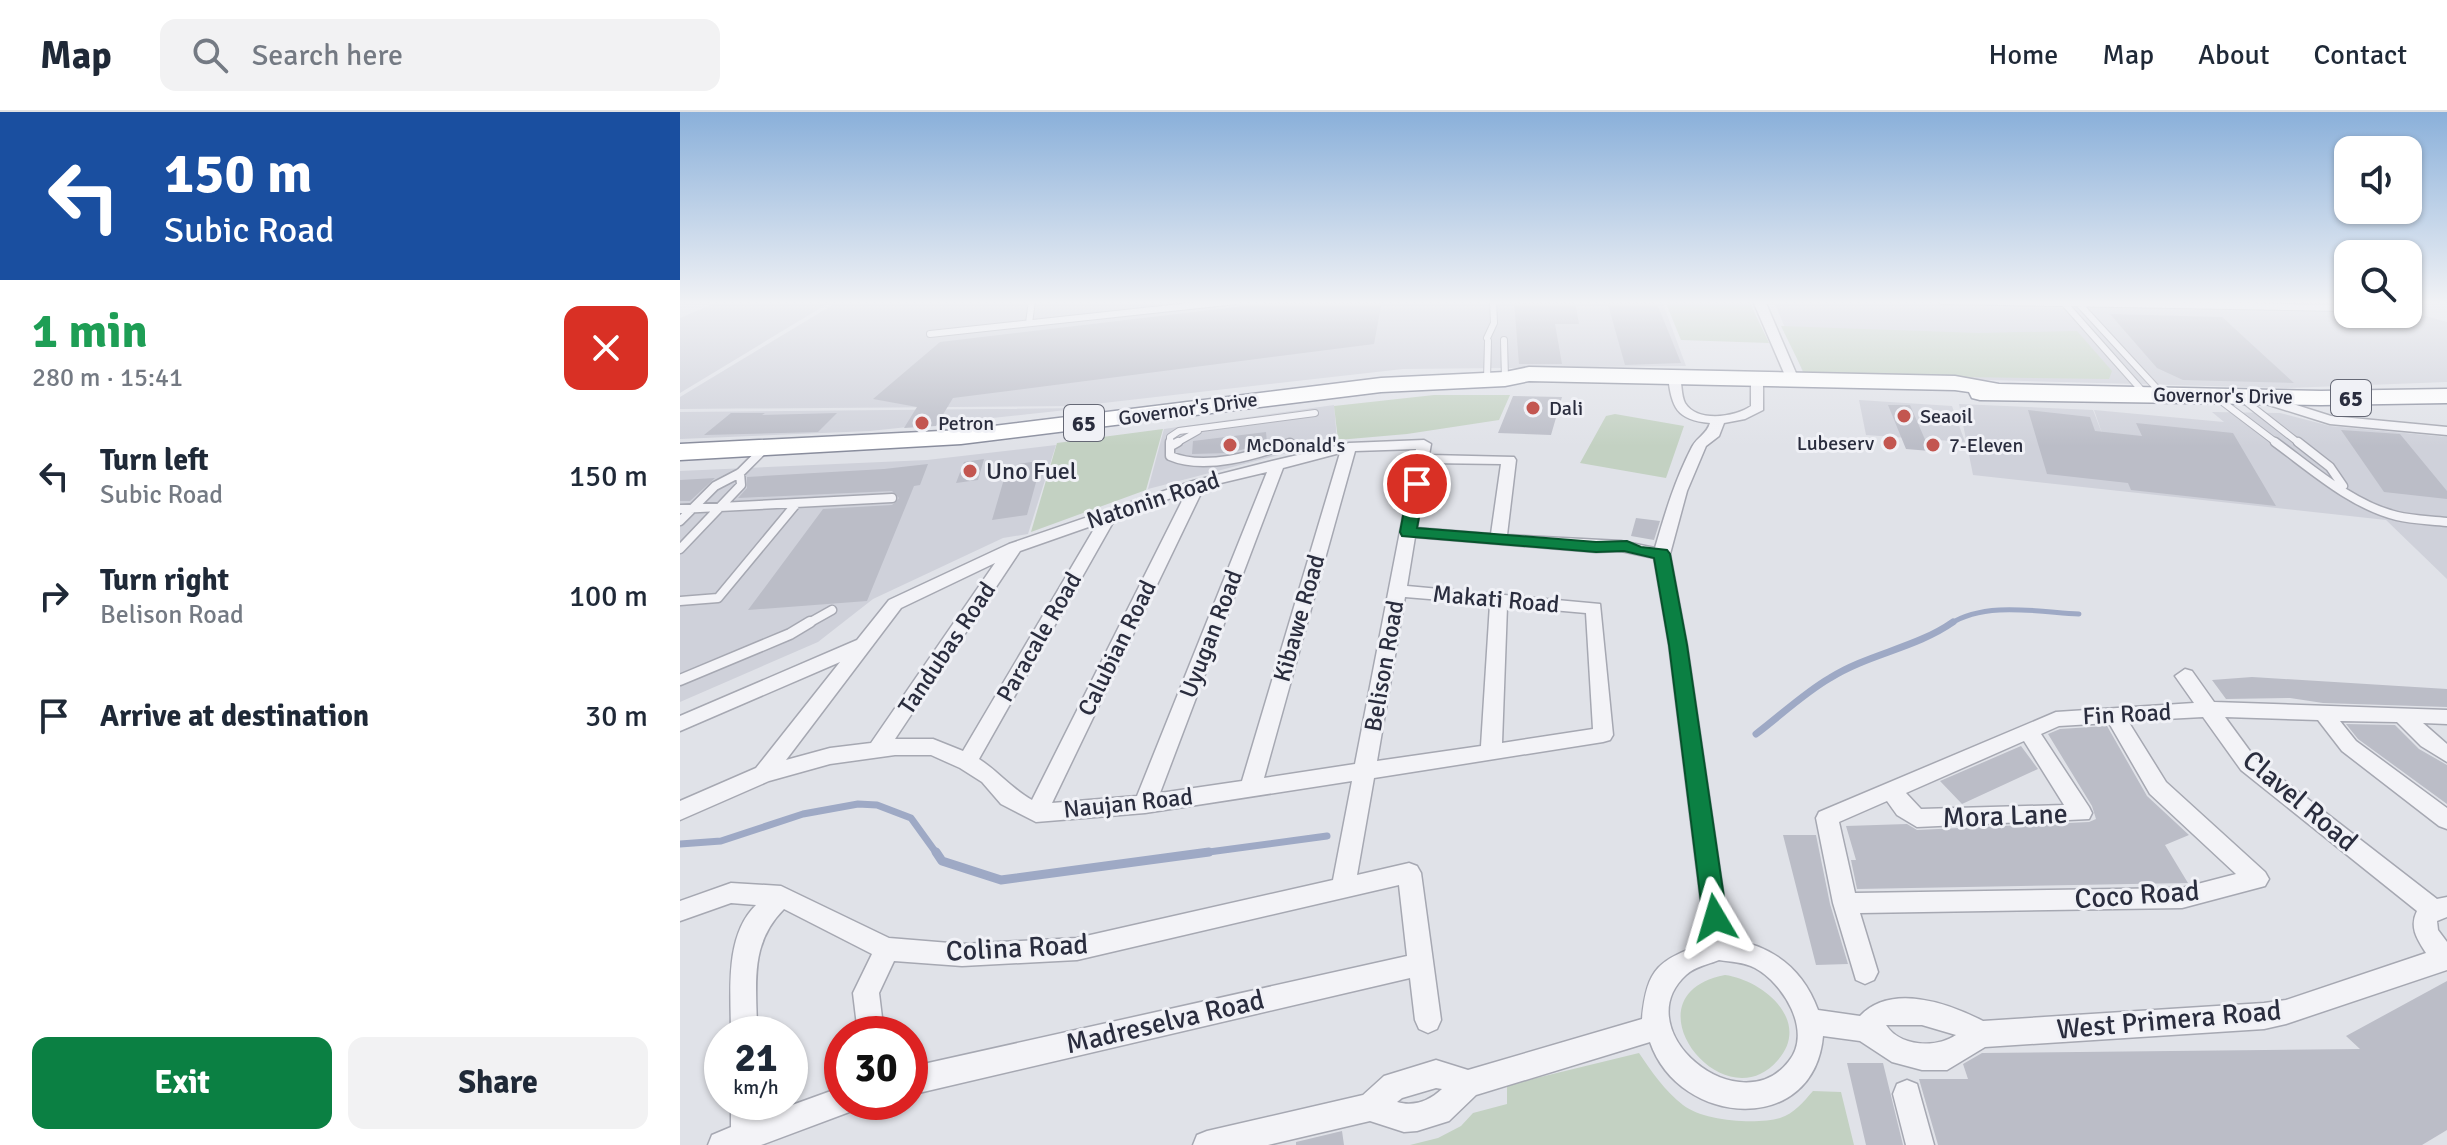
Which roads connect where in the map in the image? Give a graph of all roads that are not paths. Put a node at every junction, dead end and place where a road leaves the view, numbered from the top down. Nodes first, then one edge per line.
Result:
1 (1489, 349) edge
2 (1502, 349) edge
3 (1780, 349) edge
4 (2106, 349) edge
5 (2121, 349) edge
6 (2109, 353) junction
7 (2125, 354) junction
8 (1496, 379) junction
9 (1793, 380) junction
10 (1675, 382) junction
11 (1757, 384) junction
12 (1999, 391) junction
13 (2153, 394) junction
14 (2213, 395) junction
15 (2247, 396) junction
16 (2447, 396) edge
17 (1315, 413) dead end
18 (1702, 417) junction
19 (1718, 420) junction
20 (2447, 431) edge
21 (1290, 443) dead end
22 (1700, 444) junction
23 (1349, 447) junction
24 (764, 449) junction
25 (680, 452) edge
26 (1423, 452) junction
27 (1277, 464) junction
28 (740, 473) junction
29 (1198, 484) junction
30 (2345, 489) junction
31 (892, 498) dead end
32 (796, 504) junction
33 (720, 508) junction
34 (680, 509) edge
35 (692, 509) junction
36 (1111, 513) junction
37 (680, 521) edge
38 (2447, 522) edge
39 (1408, 532) junction
40 (1498, 539) junction
41 (1015, 547) junction
42 (680, 549) edge
43 (1662, 554) junction
44 (1398, 591) junction
45 (1499, 600) junction
46 (680, 601) edge
47 (832, 610) dead end
48 (864, 644) junction
49 (2185, 676) dead end
50 (680, 680) edge
51 (2210, 709) junction
52 (2322, 711) junction
53 (2402, 715) junction
54 (2115, 716) junction
55 (2447, 717) edge
56 (680, 724) edge
57 (2028, 731) junction
58 (1603, 735) joint
59 (878, 749) junction
60 (1491, 753) junction
61 (2447, 754) edge
62 (967, 762) junction
63 (1365, 771) junction
64 (763, 774) junction
65 (1250, 789) junction
66 (1892, 791) junction
67 (1145, 804) junction
68 (680, 811) edge
69 (1036, 813) junction
70 (2447, 820) edge
71 (1343, 889) junction
72 (781, 896) junction
73 (1845, 903) junction
74 (2440, 908) edge
75 (680, 911) edge
76 (887, 949) junction
77 (1719, 949) junction
78 (2446, 959) edge
79 (1421, 964) junction
80 (1865, 972) dead end
81 (744, 1016) edge
82 (869, 1016) edge
83 (1428, 1020) dead end
84 (1810, 1022) junction
85 (1655, 1028) junction
86 (1865, 1029) junction
87 (1981, 1034) junction
88 (928, 1077) edge
89 (1907, 1094) dead end
90 (824, 1108) edge
91 (740, 1120) edge
92 (734, 1140) edge
93 (1207, 1145) edge
94 (1920, 1145) edge

1 - 8 lane
2 - 8 lane
3 - 9 street
4 - 6 lane
5 - 7 lane
6 - 7 lane
6 - 13 lane
7 - 13 lane
8 - 10 highway, Governor's Drive / 65
8 - 24 highway, Governor's Drive / 65
9 - 11 highway, Governor's Drive / 65
9 - 12 highway, Governor's Drive / 65
10 - 11 highway, Governor's Drive / 65
10 - 18 street
11 - 12 highway, Governor's Drive / 65
11 - 19 street
12 - 13 highway, Governor's Drive / 65
13 - 14 highway, Governor's Drive / 65
14 - 15 highway, Governor's Drive / 65
14 - 30 lane
15 - 16 highway, Governor's Drive / 65
15 - 20 street
15 - 30 lane
17 - 21 lane
18 - 19 street
18 - 22 street
19 - 22 street
22 - 43 street
23 - 26 street, Natonin Road
23 - 27 street, Natonin Road
23 - 65 street, Kibawe Road
24 - 25 highway, Governor's Drive / 65
24 - 28 lane
26 - 39 street, Belison Road
26 - 40 street, Natonin Road
27 - 29 street, Natonin Road
27 - 67 street, Uyugan Road
28 - 33 lane
28 - 35 lane
29 - 36 street, Natonin Road
29 - 69 street, Calubian Road
30 - 38 lane
31 - 32 lane
32 - 33 lane
32 - 46 lane
33 - 35 lane
33 - 42 lane
34 - 35 lane
35 - 37 lane
36 - 41 street, Natonin Road
36 - 62 street, Paracale Road
39 - 40 street
39 - 44 street, Belison Road
40 - 43 street
41 - 48 street, Natonin Road
41 - 59 street, Tandubas Road
43 - 77 street
44 - 45 street, Makati Road
44 - 63 street, Belison Road
45 - 58 street, Makati Road
45 - 60 street
47 - 50 lane
48 - 56 street
48 - 64 street
49 - 51 street, Clavel Road
51 - 52 street, Fin Road
51 - 54 street, Fin Road
51 - 74 street, Clavel Road
52 - 53 street, Fin Road
52 - 70 street
53 - 55 street, Fin Road
53 - 61 street
54 - 57 street, Fin Road
54 - 73 street, Coco Road
57 - 66 street, Fin Road
57 - 66 street, Mora Lane
58 - 60 street, Naujan Road
59 - 62 street, Naujan Road
59 - 64 street, Naujan Road
60 - 63 street, Naujan Road
62 - 69 street, Naujan Road
63 - 65 street, Naujan Road
63 - 71 street, Belison Road
64 - 68 street, Naujan Road
65 - 67 street, Naujan Road
66 - 73 street, Fin Road
67 - 69 street, Naujan Road
71 - 76 street, Colina Road
71 - 79 street, Colina Road
72 - 75 street, Colina Road
72 - 76 street, Colina Road
72 - 81 street
73 - 80 street
74 - 78 street
76 - 82 street
77 - 84 street
77 - 85 street
78 - 87 street, West Primera Road
79 - 83 street
79 - 88 street, Madreselva Road
84 - 85 street
84 - 86 street
85 - 93 street
86 - 87 street
86 - 87 street
89 - 94 street
90 - 92 street
91 - 92 street

